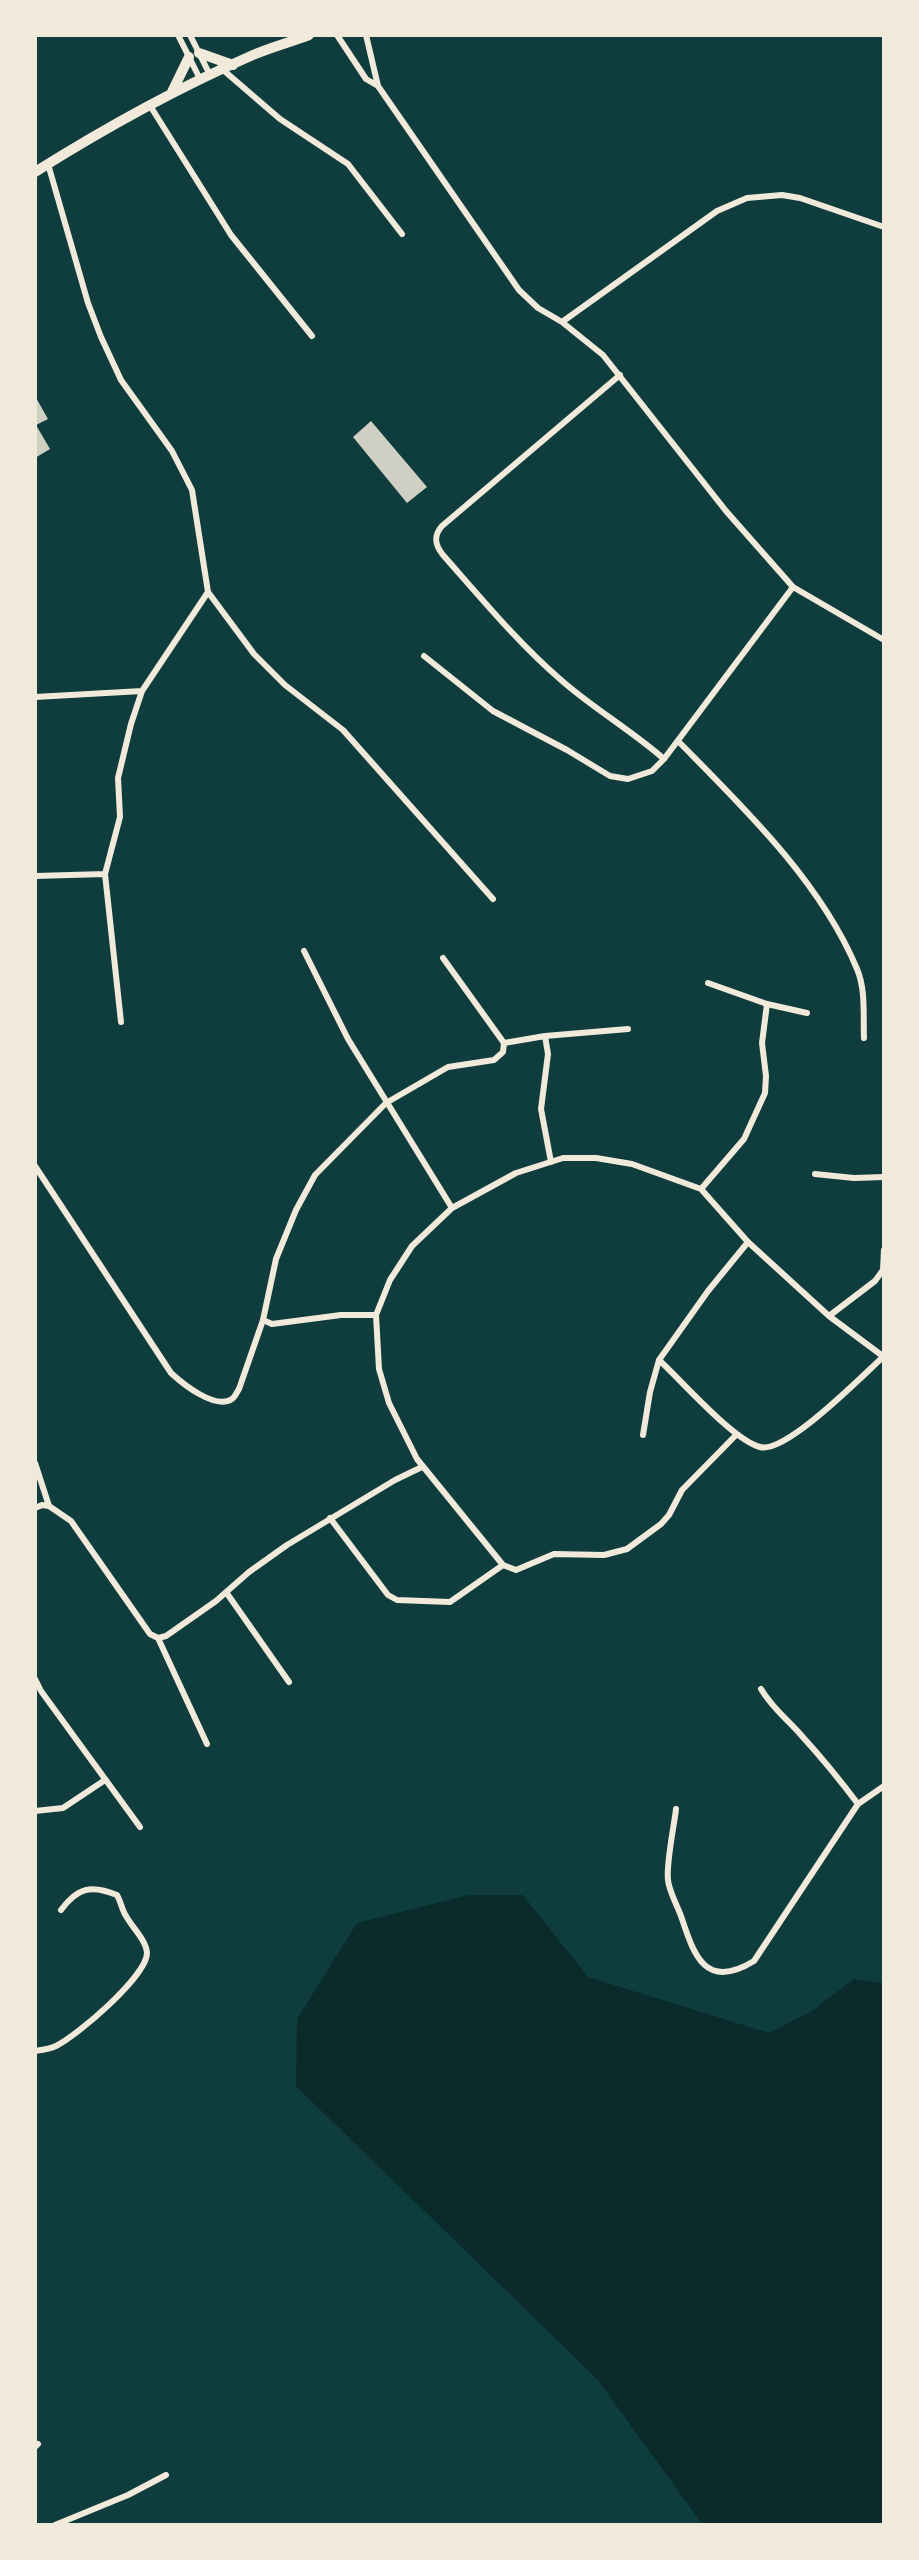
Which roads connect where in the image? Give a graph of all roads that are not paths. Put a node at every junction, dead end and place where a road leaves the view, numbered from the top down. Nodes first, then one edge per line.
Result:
1 (178, 35) edge
2 (190, 35) edge
3 (309, 35) edge
4 (337, 35) edge
5 (366, 35) edge
6 (194, 55) junction
7 (227, 67) junction
8 (205, 77) junction
9 (378, 86) junction
10 (171, 93) junction
11 (149, 104) junction
12 (48, 164) junction
13 (35, 172) edge
14 (884, 227) edge
15 (402, 234) dead end
16 (562, 323) junction
17 (312, 336) dead end
18 (620, 375) junction
19 (793, 587) junction
20 (208, 592) junction
21 (884, 640) edge
22 (424, 656) dead end
23 (142, 691) junction
24 (35, 696) edge
25 (679, 742) junction
26 (664, 759) junction
27 (105, 874) junction
28 (35, 876) edge
29 (493, 899) dead end
30 (304, 951) dead end
31 (443, 958) dead end
32 (708, 983) dead end
33 (767, 1004) junction
34 (807, 1013) dead end
35 (121, 1022) dead end
36 (628, 1029) dead end
37 (545, 1036) junction
38 (864, 1038) dead end
39 (504, 1043) junction
40 (386, 1102) junction
41 (551, 1162) junction
42 (35, 1166) edge
43 (816, 1174) dead end
44 (884, 1177) edge
45 (701, 1189) junction
46 (452, 1209) junction
47 (748, 1242) junction
48 (884, 1250) edge
49 (376, 1315) junction
50 (830, 1317) junction
51 (263, 1320) junction
52 (883, 1357) edge
53 (659, 1360) junction
54 (643, 1435) dead end
55 (736, 1435) junction
56 (35, 1463) edge
57 (422, 1467) junction
58 (49, 1506) junction
59 (35, 1508) edge
60 (330, 1518) junction
61 (503, 1565) junction
62 (226, 1592) junction
63 (158, 1638) junction
64 (35, 1679) edge
65 (289, 1682) dead end
66 (761, 1689) dead end
67 (38, 1694) edge
68 (207, 1744) dead end
69 (105, 1780) junction
70 (884, 1786) edge
71 (858, 1804) junction
72 (676, 1809) dead end
73 (35, 1811) edge
74 (140, 1827) dead end
75 (61, 1910) dead end
76 (35, 2052) edge
77 (166, 2475) dead end
78 (55, 2525) edge

1 - 6 street
2 - 6 street
3 - 7 highway
4 - 9 street
5 - 9 street
6 - 7 highway
6 - 8 street
6 - 8 street
6 - 10 highway
7 - 8 highway
7 - 15 street
8 - 10 highway
9 - 16 street
10 - 11 highway
11 - 12 highway
11 - 17 street
12 - 13 highway
12 - 20 street
14 - 16 street
16 - 18 street
18 - 19 street
18 - 26 street
19 - 21 street
19 - 25 street
20 - 23 street
20 - 29 street
22 - 26 street
23 - 24 street
23 - 27 street
25 - 26 street
25 - 38 street
27 - 28 street
27 - 35 street
30 - 40 street
31 - 39 street
32 - 33 street
33 - 34 street
33 - 45 street
36 - 37 street
37 - 39 street
37 - 41 street
39 - 40 street
40 - 46 street
40 - 51 street
41 - 45 street
41 - 46 street
42 - 51 street
43 - 44 street
45 - 47 street
46 - 49 street
47 - 50 street
47 - 53 street
48 - 50 street
49 - 51 street
49 - 57 street
50 - 52 street
52 - 55 street
53 - 54 street
53 - 55 street
55 - 61 street
56 - 58 street
57 - 60 street
57 - 61 street
58 - 59 street
58 - 63 street
60 - 61 street
60 - 62 street
62 - 63 street
62 - 65 street
63 - 68 street
64 - 67 street
66 - 71 street
67 - 69 street
69 - 73 street
69 - 74 street
70 - 71 street
71 - 72 street
75 - 76 street
77 - 78 street

